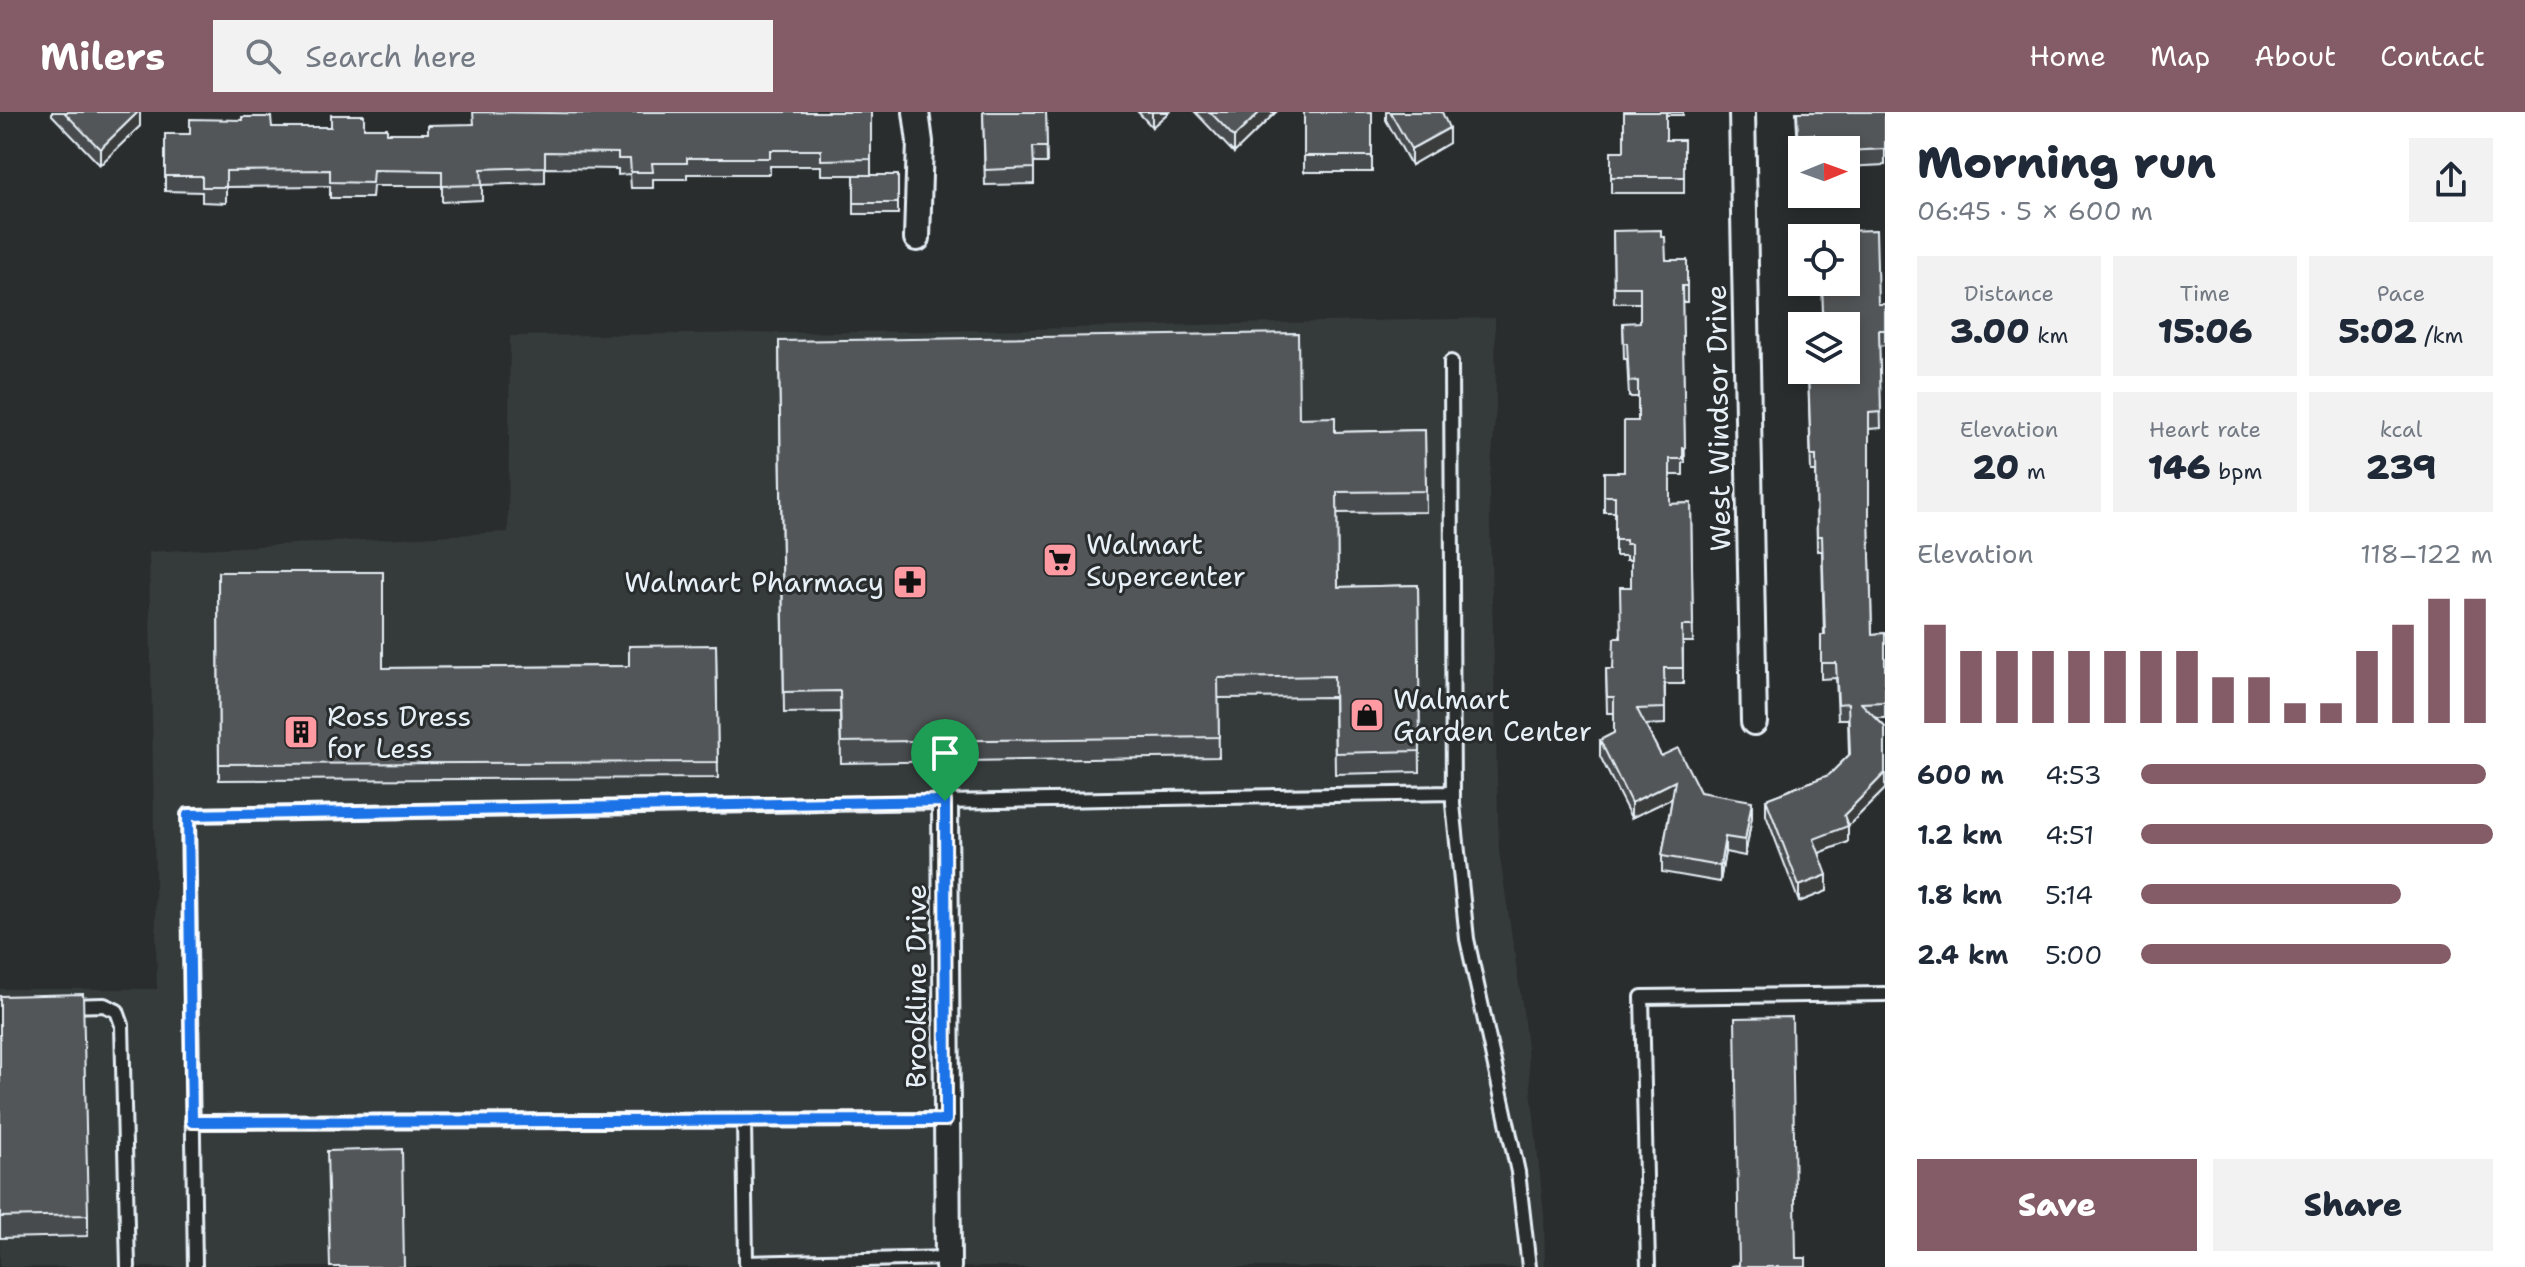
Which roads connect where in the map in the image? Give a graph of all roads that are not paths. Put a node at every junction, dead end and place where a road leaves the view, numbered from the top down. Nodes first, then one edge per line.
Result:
1 (916, 112) edge
2 (1742, 112) edge
3 (917, 238) dead end
4 (1451, 362) dead end
5 (1754, 722) dead end
6 (1453, 793) junction
7 (945, 801) junction
8 (1885, 994) edge
9 (59, 1006) edge
10 (946, 1120) junction
11 (744, 1121) junction
12 (192, 1122) junction
13 (948, 1262) edge
14 (128, 1267) edge
15 (195, 1267) edge
16 (1529, 1267) edge
17 (1648, 1267) edge

1 - 3 street
2 - 5 street, West Windsor Drive
4 - 6 lane
6 - 7 lane
6 - 16 lane
7 - 10 street, Brookline Drive
7 - 12 lane
8 - 17 lane
9 - 14 lane
10 - 11 lane
10 - 13 street, Brookline Drive
11 - 12 lane
11 - 13 lane
12 - 15 lane

